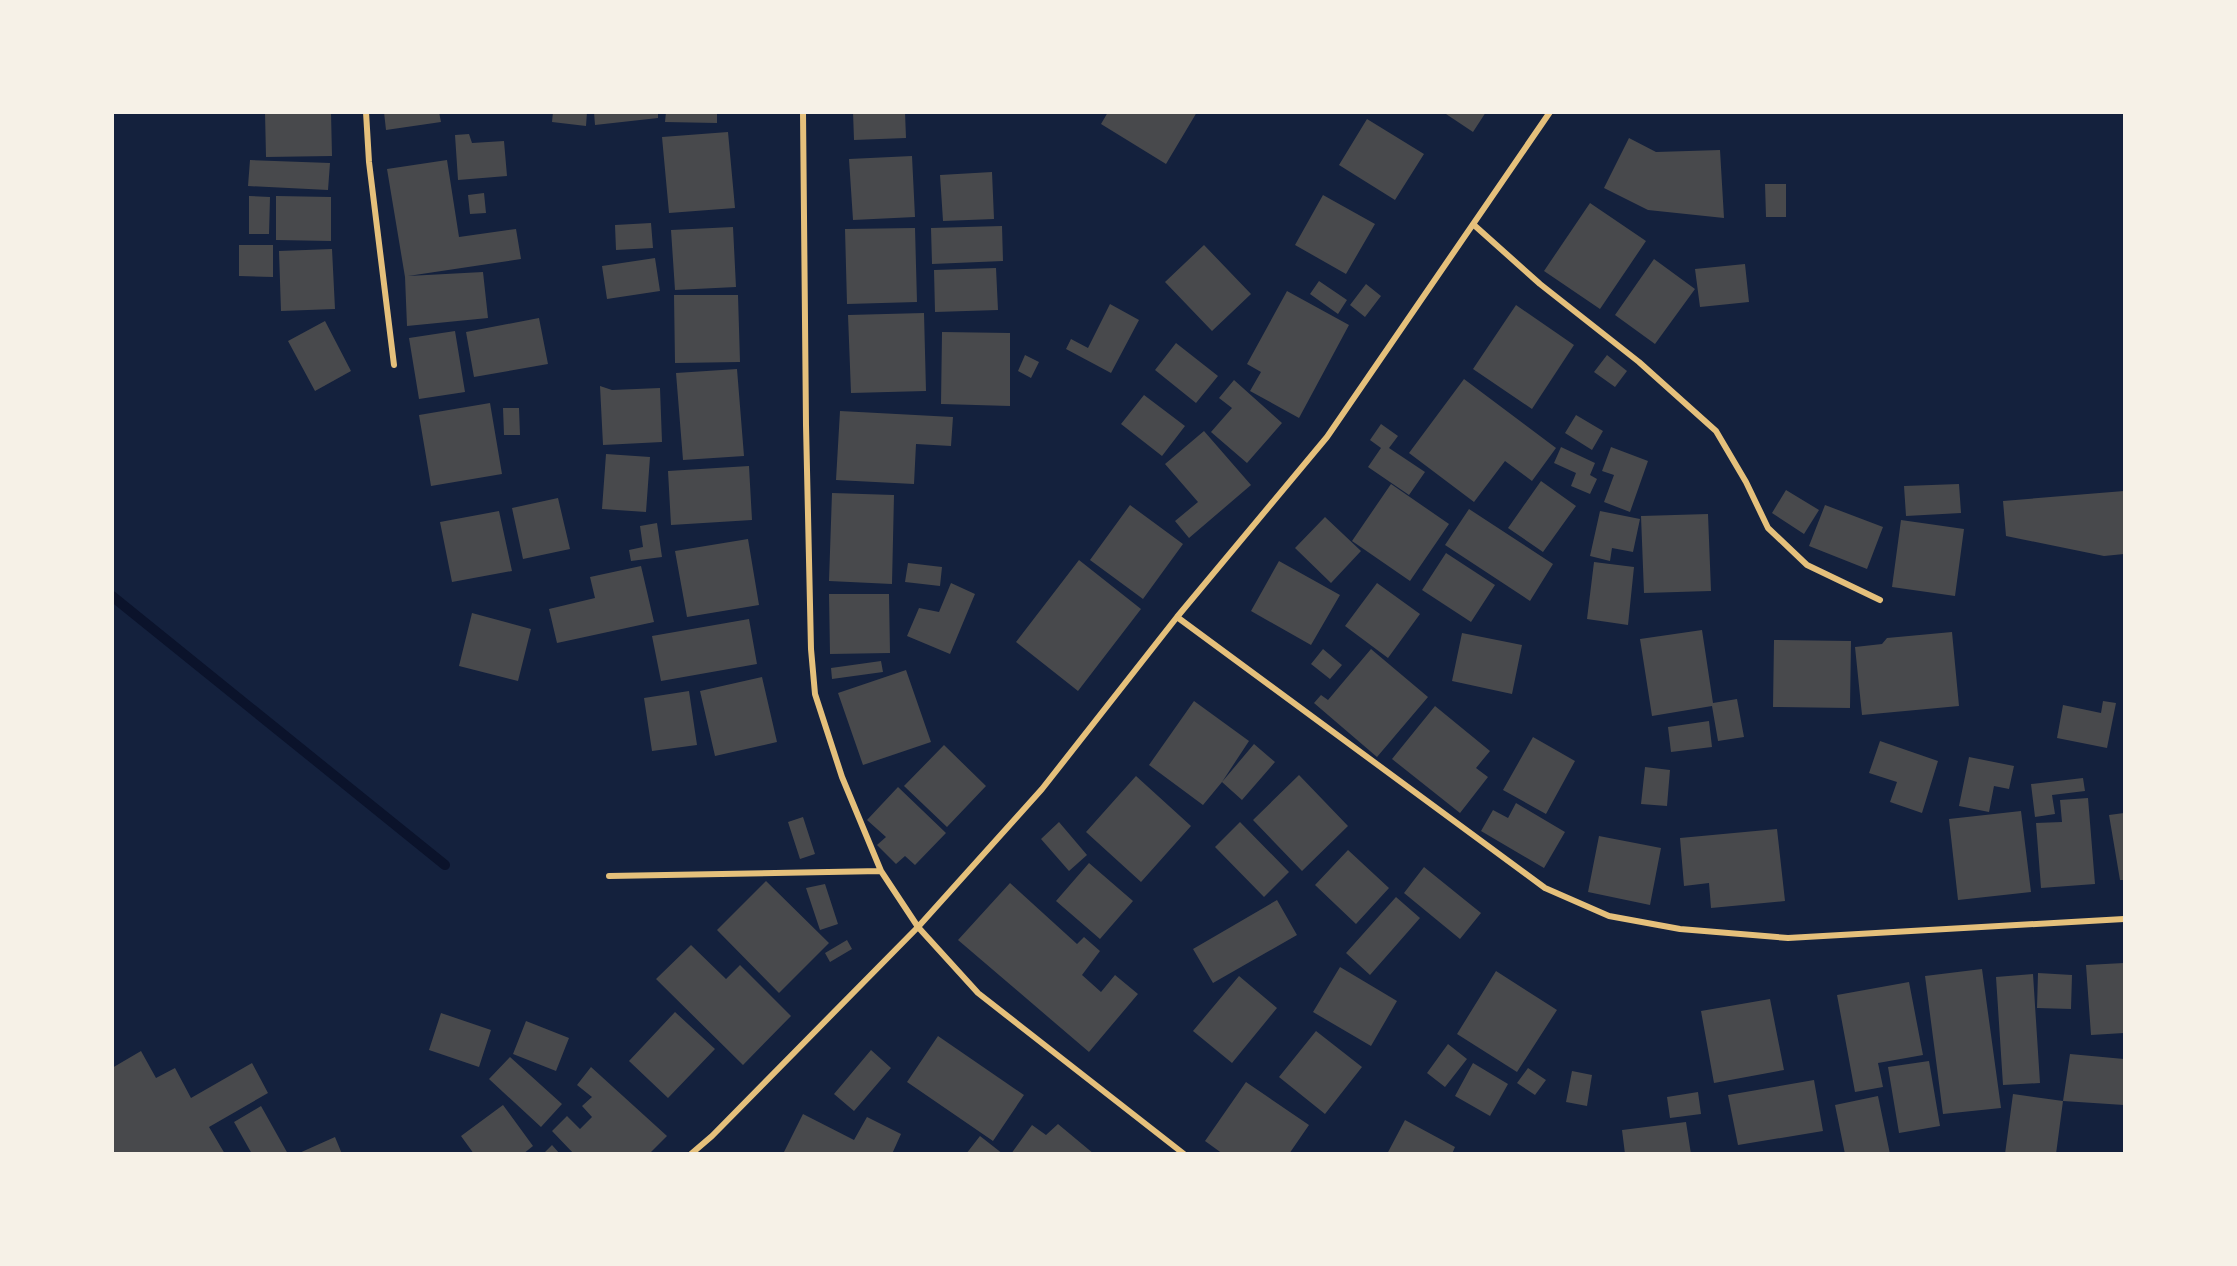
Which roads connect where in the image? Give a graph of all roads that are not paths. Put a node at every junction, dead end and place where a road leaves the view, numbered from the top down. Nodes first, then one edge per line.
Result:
1 (366, 112) edge
2 (803, 112) edge
3 (1551, 112) edge
4 (1474, 225) junction
5 (394, 365) dead end
6 (1880, 600) dead end
7 (1177, 617) junction
8 (880, 871) junction
9 (609, 876) dead end
10 (2124, 918) edge
11 (918, 927) junction
12 (692, 1154) edge
13 (1184, 1154) edge

1 - 5 street
2 - 8 street
3 - 4 street
4 - 6 street
4 - 7 street
7 - 10 street
7 - 11 street
8 - 9 street
8 - 11 street
11 - 12 street
11 - 13 street

